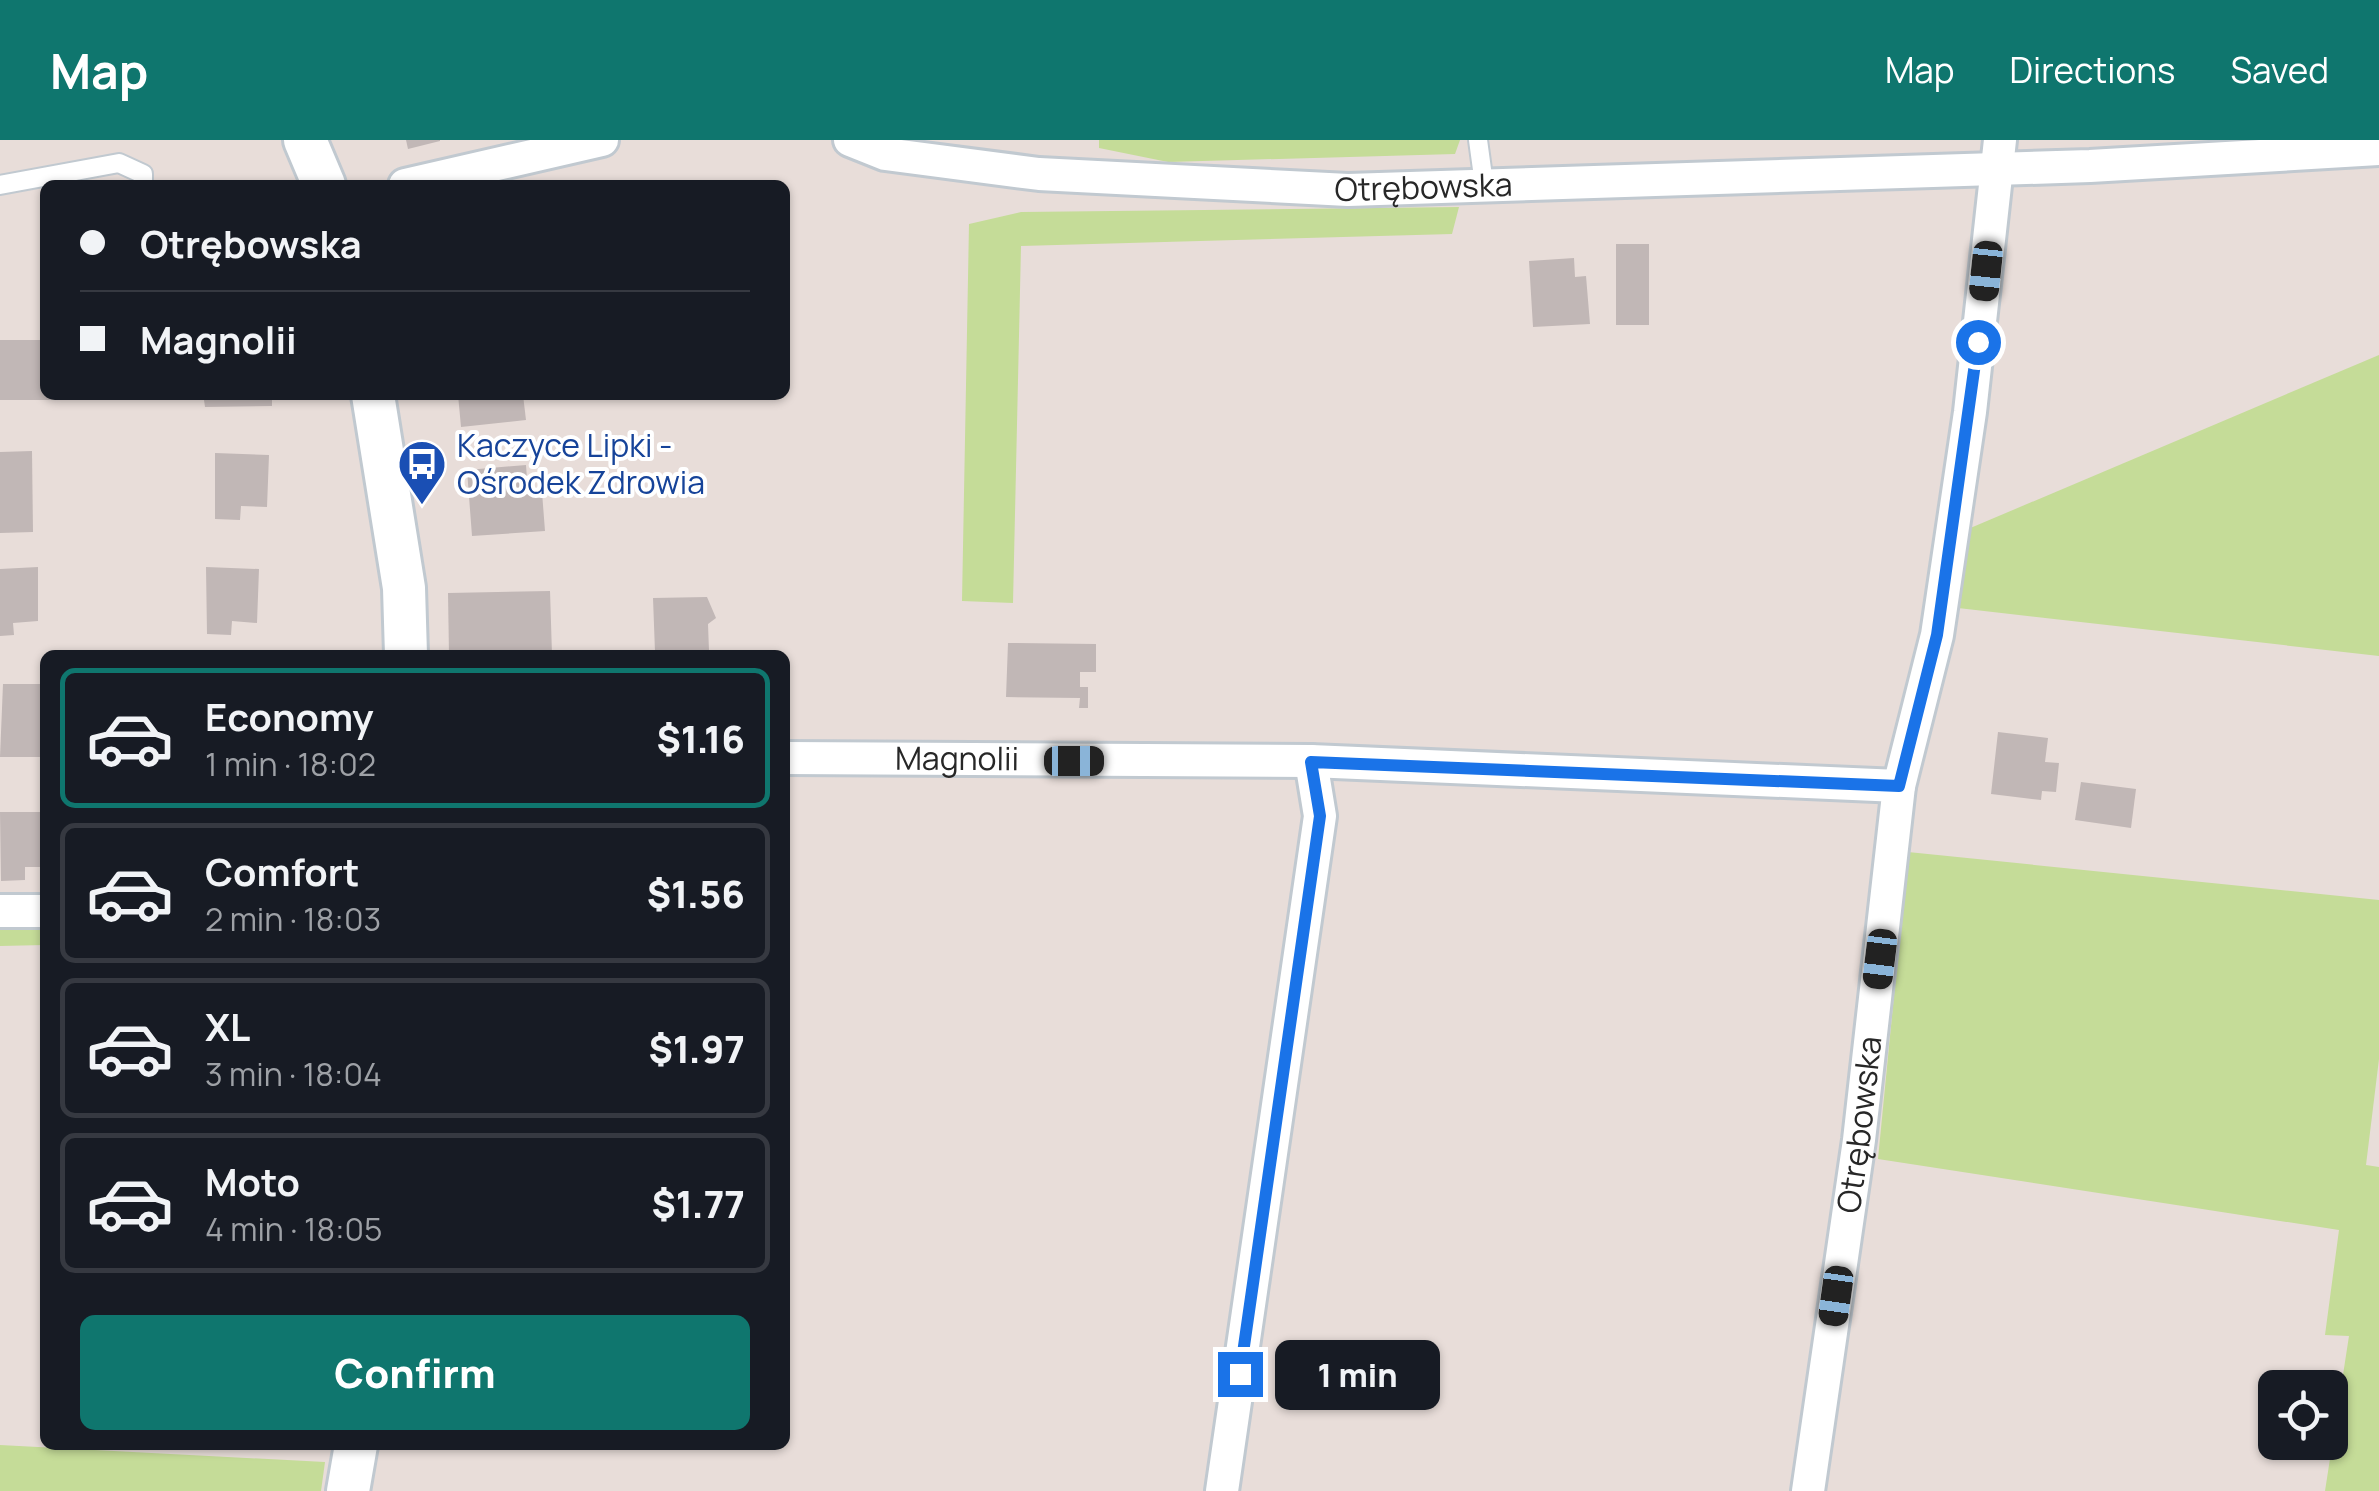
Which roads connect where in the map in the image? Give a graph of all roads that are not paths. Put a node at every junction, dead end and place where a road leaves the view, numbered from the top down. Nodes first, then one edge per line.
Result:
1 (305, 140) edge
2 (602, 140) edge
3 (850, 140) edge
4 (1478, 140) edge
5 (2379, 149) edge
6 (1999, 153) edge
7 (143, 180) edge
8 (322, 180) edge
9 (427, 180) edge
10 (1484, 184) junction
11 (0, 185) edge
12 (374, 400) edge
13 (406, 650) edge
14 (790, 758) edge
15 (1311, 762) junction
16 (1899, 786) junction
17 (0, 910) edge
18 (40, 911) edge
19 (355, 1450) edge
20 (348, 1491) edge
21 (1222, 1491) edge
22 (1808, 1491) edge

1 - 8 street
2 - 9 street
3 - 10 street, Otrębowska
4 - 10 lane
5 - 6 street, Otrębowska
6 - 10 street, Otrębowska
6 - 16 street, Otrębowska
7 - 11 lane
12 - 13 street
14 - 15 street, Magnolii
15 - 16 street, Magnolii
15 - 21 street
16 - 22 street, Otrębowska
17 - 18 street
19 - 20 street

